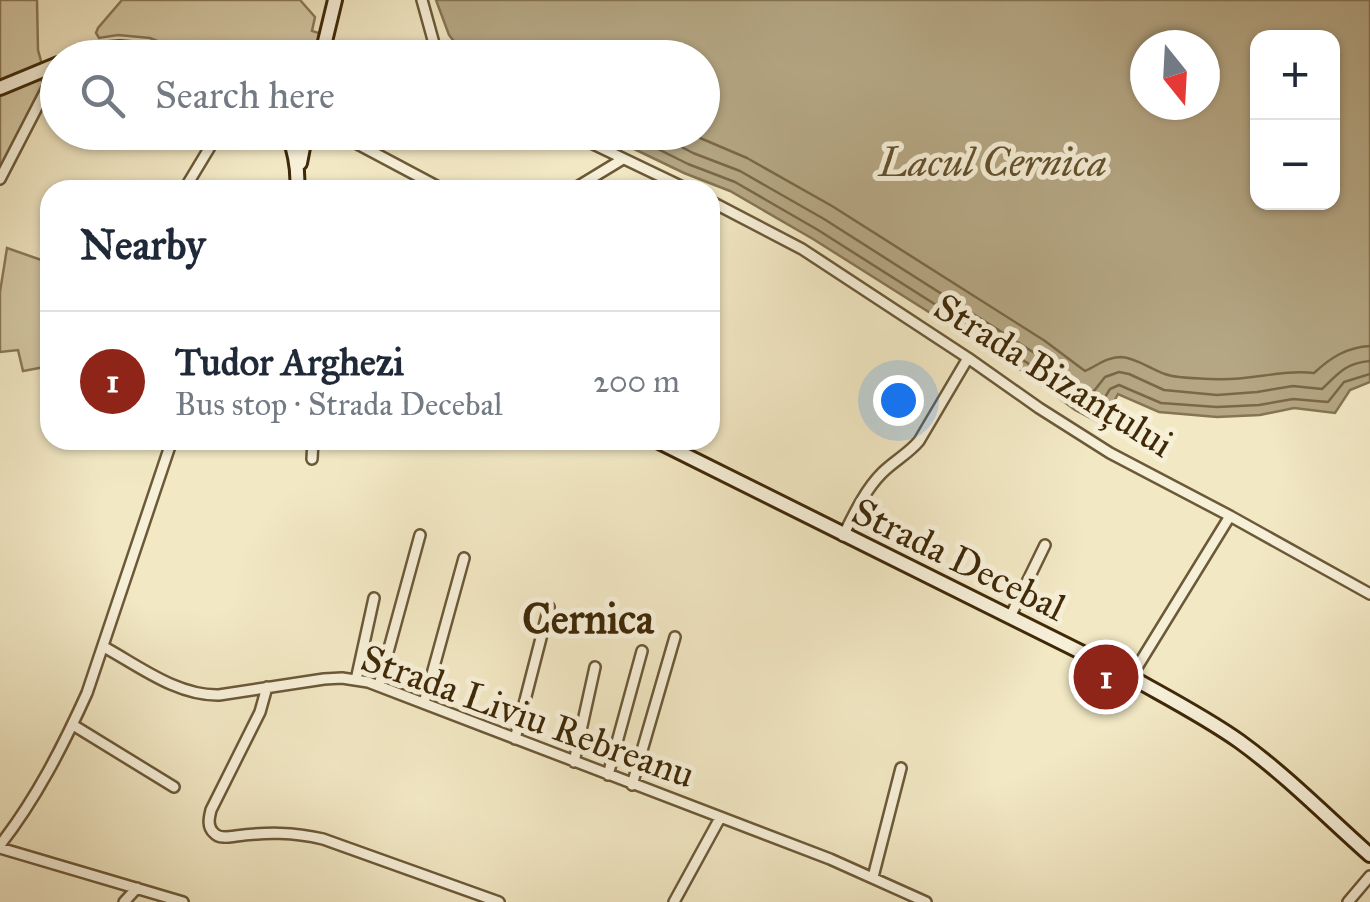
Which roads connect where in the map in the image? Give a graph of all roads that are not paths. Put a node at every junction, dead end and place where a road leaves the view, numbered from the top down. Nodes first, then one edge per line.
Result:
1 (335, 0) edge
2 (422, 0) edge
3 (325, 40) edge
4 (433, 40) edge
5 (40, 70) edge
6 (0, 88) edge
7 (40, 102) edge
8 (209, 150) edge
9 (293, 150) edge
10 (301, 150) edge
11 (369, 150) edge
12 (605, 150) edge
13 (623, 159) junction
14 (298, 175) junction
15 (0, 179) edge
16 (190, 180) edge
17 (298, 180) edge
18 (425, 180) edge
19 (588, 180) edge
20 (668, 180) edge
21 (720, 205) edge
22 (968, 358) junction
23 (169, 450) edge
24 (312, 450) edge
25 (675, 450) edge
26 (312, 459) dead end
27 (1230, 516) junction
28 (420, 535) dead end
29 (843, 536) junction
30 (1046, 545) dead end
31 (464, 558) dead end
32 (1370, 594) edge
33 (374, 598) dead end
34 (549, 608) dead end
35 (1010, 617) junction
36 (674, 637) dead end
37 (104, 646) junction
38 (642, 651) dead end
39 (595, 668) dead end
40 (1131, 677) junction
41 (356, 680) junction
42 (378, 686) junction
43 (266, 687) junction
44 (424, 703) junction
45 (73, 724) junction
46 (516, 739) junction
47 (574, 762) junction
48 (901, 768) dead end
49 (608, 775) junction
50 (632, 784) junction
51 (174, 787) dead end
52 (720, 818) junction
53 (0, 847) edge
54 (1370, 856) edge
55 (1370, 876) edge
56 (873, 877) junction
57 (137, 888) junction
58 (124, 902) edge
59 (183, 902) edge
60 (499, 902) edge
61 (674, 902) edge
62 (926, 902) edge
63 (1348, 902) edge

1 - 3 main road
2 - 4 street
5 - 6 main road
7 - 15 street
8 - 16 street
9 - 14 main road
10 - 14 main road
11 - 18 street
12 - 13 street
13 - 19 street
13 - 20 street
14 - 17 main road
21 - 22 street, Strada Bizanțului
22 - 27 street, Strada Bizanțului
22 - 29 street
23 - 37 street
24 - 26 street
25 - 29 main road, Strada Decebal
27 - 32 street, Strada Bizanțului
27 - 40 street
28 - 42 street
29 - 35 main road, Strada Decebal
30 - 35 street
31 - 44 street
33 - 41 street
34 - 46 street
35 - 40 main road, Strada Decebal
36 - 50 street
37 - 43 street, Strada Liviu Rebreanu
37 - 45 street
38 - 49 street
39 - 47 street
40 - 54 main road, Strada Decebal
41 - 42 street, Strada Liviu Rebreanu
41 - 43 street, Strada Liviu Rebreanu
42 - 44 street, Strada Liviu Rebreanu
43 - 60 street
44 - 46 street, Strada Liviu Rebreanu
45 - 51 street
45 - 53 street
46 - 47 street, Strada Liviu Rebreanu
47 - 49 street, Strada Liviu Rebreanu
48 - 56 street
49 - 50 street, Strada Liviu Rebreanu
50 - 52 street, Strada Liviu Rebreanu
52 - 56 street, Strada Liviu Rebreanu
52 - 61 street
53 - 57 street
55 - 63 street
56 - 62 street, Strada Liviu Rebreanu
57 - 58 street
57 - 59 street

